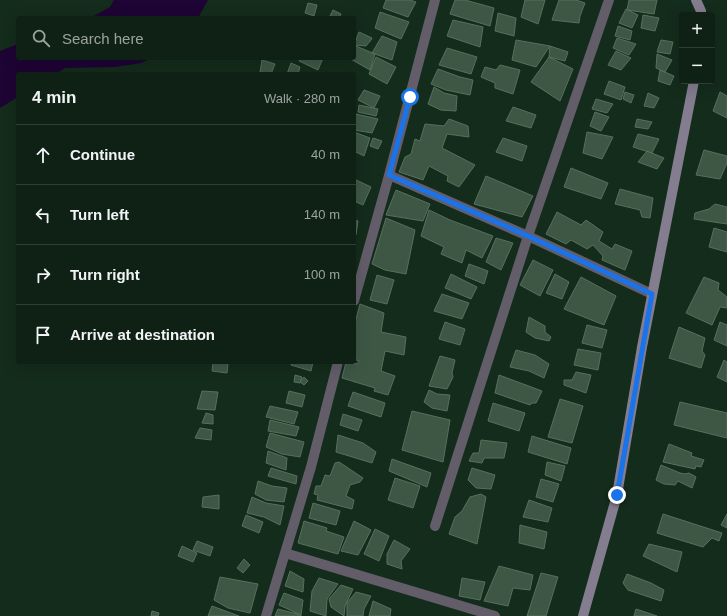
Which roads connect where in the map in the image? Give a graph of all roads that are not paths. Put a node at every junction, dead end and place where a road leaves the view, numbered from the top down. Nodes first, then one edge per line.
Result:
1 (435, 0) edge
2 (609, 0) edge
3 (696, 0) edge
4 (701, 12) edge
5 (693, 84) edge
6 (389, 175) junction
7 (528, 236) junction
8 (356, 294) edge
9 (652, 294) junction
10 (337, 364) edge
11 (434, 526) dead end
12 (285, 553) junction
13 (266, 616) edge
14 (495, 616) edge
15 (583, 616) edge

1 - 6 street
2 - 7 street
3 - 4 street
5 - 9 street
6 - 7 street
6 - 8 street
7 - 9 street
7 - 11 street
9 - 15 street
10 - 12 street
12 - 13 street
12 - 14 street

